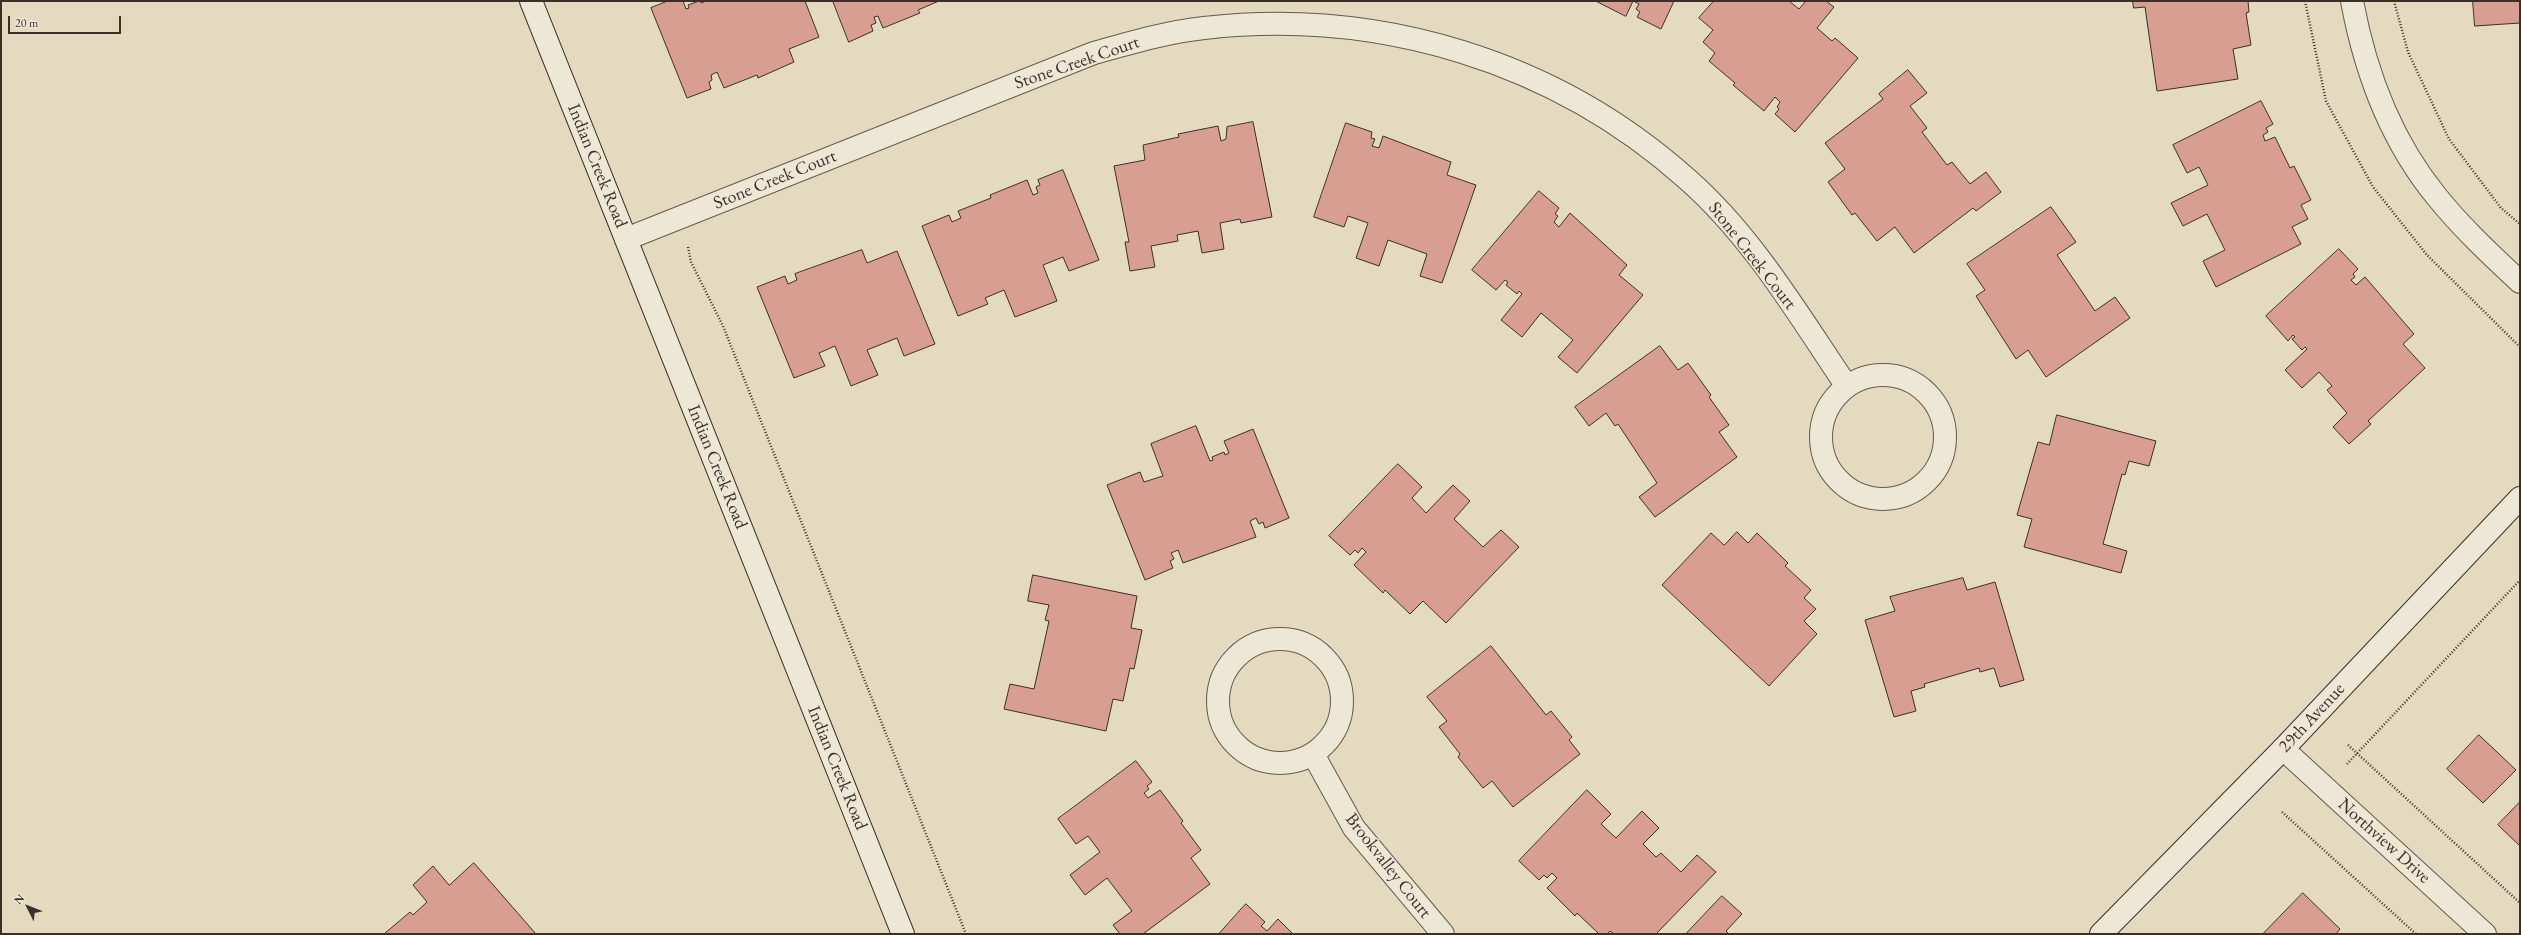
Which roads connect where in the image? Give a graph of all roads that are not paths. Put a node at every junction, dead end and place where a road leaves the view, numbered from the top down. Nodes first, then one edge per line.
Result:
1 (531, 1) edge
2 (2352, 1) edge
3 (626, 239) junction
4 (2520, 282) edge
5 (1846, 385) junction
6 (2520, 498) edge
7 (2283, 749) junction
8 (1313, 754) junction
9 (903, 934) edge
10 (1444, 934) edge
11 (2101, 934) edge
12 (2485, 934) edge

1 - 3 street, Indian Creek Road
2 - 4 street
3 - 5 street, Stone Creek Court
3 - 9 street, Indian Creek Road
5 - 5 street
6 - 7 street, 29th Avenue
7 - 11 street, 29th Avenue
7 - 12 street, Northview Drive
8 - 8 street
8 - 10 street, Brookvalley Court

